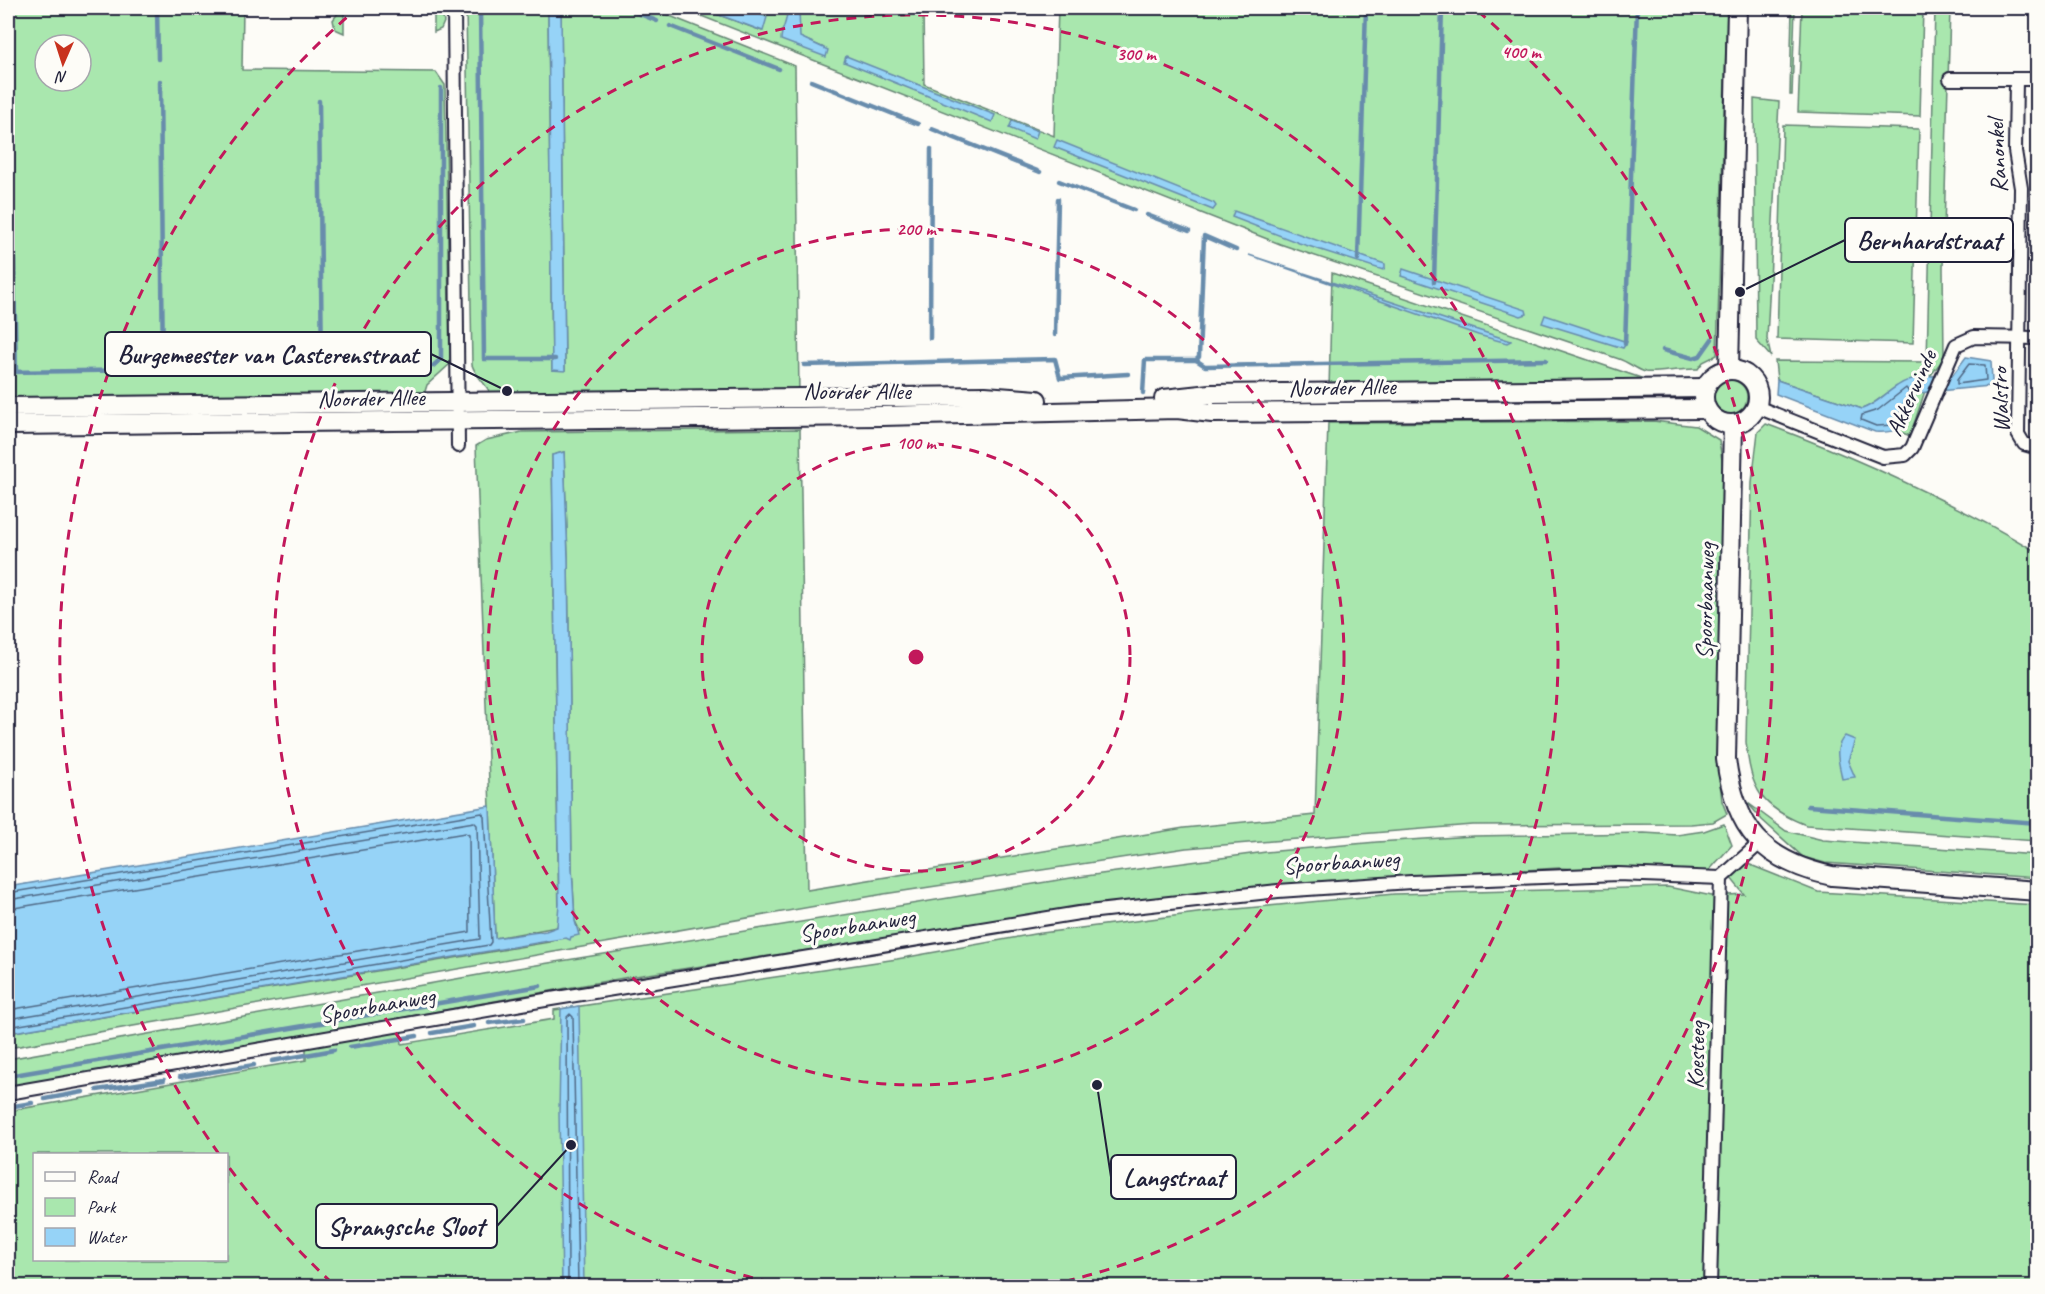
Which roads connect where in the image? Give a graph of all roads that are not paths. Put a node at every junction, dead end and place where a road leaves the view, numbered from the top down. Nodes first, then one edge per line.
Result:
1 (454, 8) edge
2 (1737, 8) edge
3 (1950, 79) dead end
4 (2016, 79) junction
5 (2037, 79) edge
6 (2020, 338) junction
7 (2037, 338) edge
8 (1728, 370) junction
9 (1705, 388) junction
10 (458, 402) junction
11 (8, 407) edge
12 (856, 407) junction
13 (1757, 407) junction
14 (1706, 409) junction
15 (458, 421) junction
16 (1733, 424) junction
17 (8, 425) edge
18 (458, 446) dead end
19 (2037, 448) edge
20 (1761, 842) junction
21 (1721, 878) junction
22 (2037, 891) edge
23 (8, 1093) edge
24 (1710, 1287) edge

1 - 10 street
2 - 8 street
3 - 4 street
4 - 5 street
4 - 6 street, Ranonkel
6 - 7 street, Akkerwinde
6 - 13 street, Akkerwinde
6 - 19 street, Walstro
8 - 9 street
8 - 13 street
9 - 12 street, Noorder Allee
9 - 14 street
10 - 11 street, Noorder Allee
10 - 12 street, Noorder Allee
10 - 15 street
12 - 14 street, Noorder Allee
12 - 15 street, Noorder Allee
13 - 16 street
14 - 16 street
15 - 17 street, Noorder Allee
15 - 18 street
16 - 20 street, Spoorbaanweg
20 - 21 street
20 - 22 street, Spoorbaanweg
21 - 23 street, Spoorbaanweg
21 - 24 street, Koesteeg

